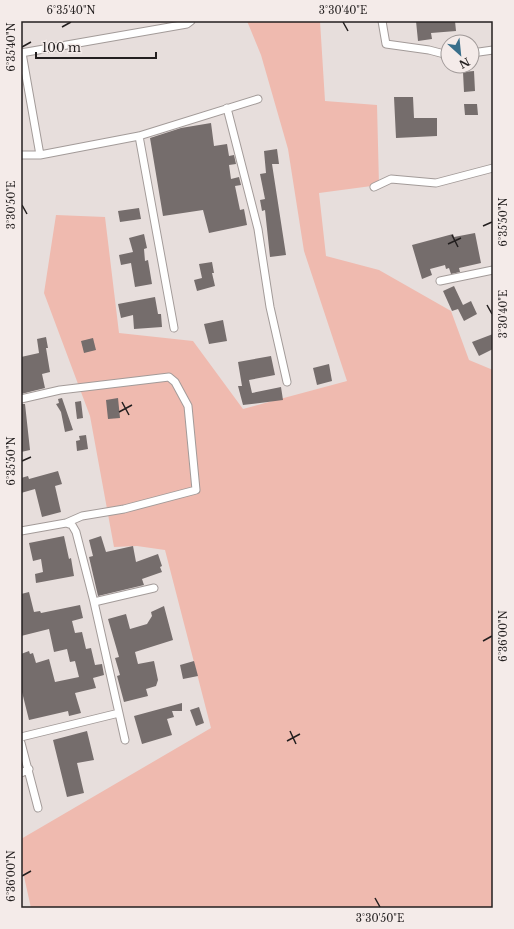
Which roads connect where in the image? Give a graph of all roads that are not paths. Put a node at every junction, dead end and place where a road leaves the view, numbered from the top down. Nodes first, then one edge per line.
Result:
1 (191, 21) edge
2 (382, 21) edge
3 (493, 50) edge
4 (480, 52) edge
5 (22, 53) edge
6 (440, 53) edge
7 (258, 99) dead end
8 (227, 108) junction
9 (139, 136) junction
10 (21, 155) edge
11 (40, 155) junction
12 (493, 168) edge
13 (374, 187) dead end
14 (493, 270) edge
15 (440, 281) dead end
16 (174, 328) dead end
17 (287, 382) dead end
18 (21, 399) edge
19 (66, 523) junction
20 (21, 531) edge
21 (154, 588) dead end
22 (94, 602) junction
23 (119, 713) junction
24 (21, 737) edge
25 (125, 740) dead end
26 (21, 743) edge
27 (29, 769) junction
28 (21, 773) edge
29 (38, 808) dead end

1 - 5 street
2 - 6 street
3 - 4 street
5 - 11 street
7 - 8 street
8 - 9 street
8 - 17 street
9 - 11 street
9 - 16 street
10 - 11 street
12 - 13 street
14 - 15 street
18 - 19 street
19 - 20 street
19 - 22 street
21 - 22 street
22 - 23 street
23 - 24 street
23 - 25 street
26 - 27 street
27 - 28 street
27 - 29 street

